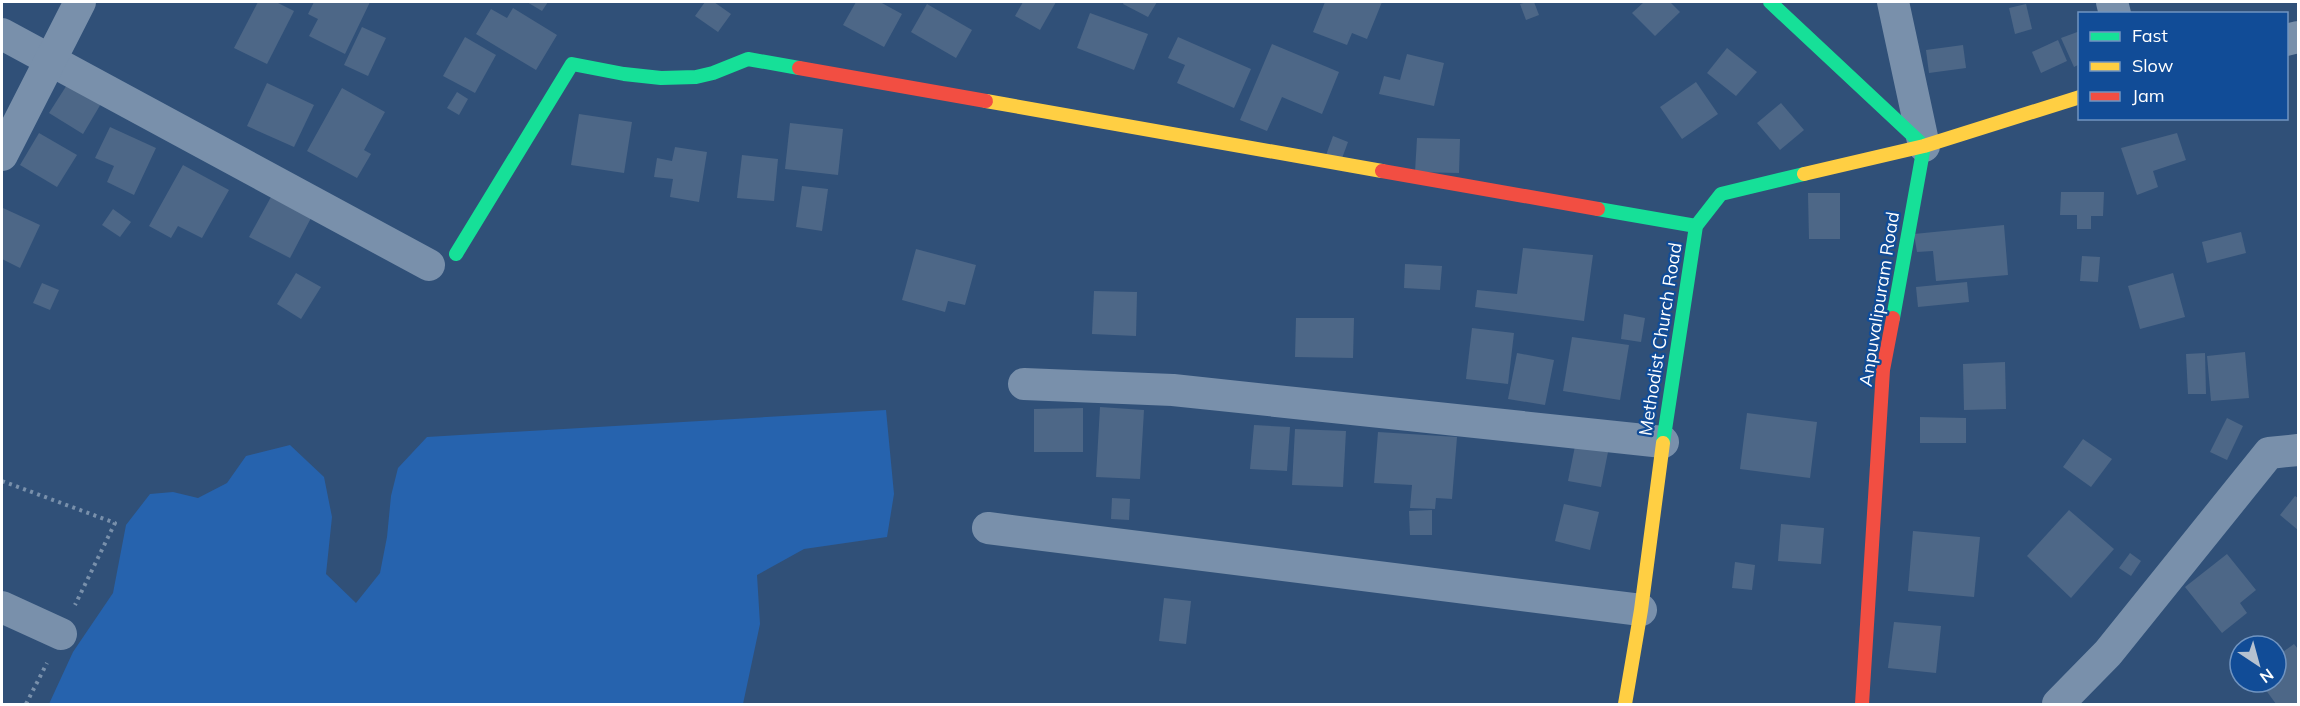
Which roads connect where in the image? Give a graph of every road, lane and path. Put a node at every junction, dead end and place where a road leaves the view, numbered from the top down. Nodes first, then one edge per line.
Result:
1 (80, 2) edge
2 (1770, 2) edge
3 (1893, 2) edge
4 (2, 34) edge
5 (51, 61) junction
6 (2078, 97) edge
7 (1924, 146) junction
8 (2, 155) edge
9 (1696, 226) junction
10 (442, 260) joint
11 (1024, 384) dead end
12 (1662, 442) junction
13 (2298, 450) edge
14 (2, 482) edge
15 (988, 528) dead end
16 (2, 607) edge
17 (1641, 610) junction
18 (61, 634) junction
19 (26, 705) edge
20 (1625, 705) edge
21 (1862, 705) edge
22 (2058, 705) edge

1 - 5 street
2 - 7 street
3 - 7 street
4 - 5 street
5 - 8 street
5 - 10 street
6 - 7 street, Methodist Church Road
7 - 9 street, Methodist Church Road
7 - 21 street, Anpuvalipuram Road
9 - 10 street
9 - 12 street, Methodist Church Road
11 - 12 street
12 - 17 street, Methodist Church Road
13 - 22 street
14 - 18 path
15 - 17 street
16 - 18 street
17 - 20 street, Methodist Church Road
18 - 19 path

